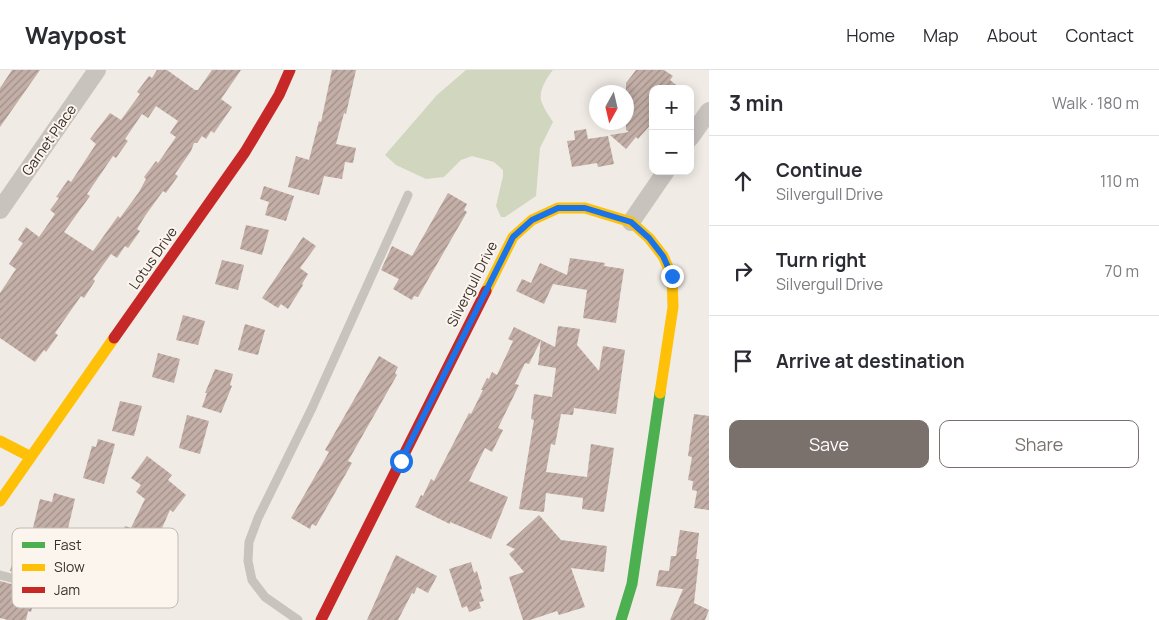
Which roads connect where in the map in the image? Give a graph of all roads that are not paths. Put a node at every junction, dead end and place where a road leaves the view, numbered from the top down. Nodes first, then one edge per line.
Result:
1 (97, 70) edge
2 (290, 70) edge
3 (709, 111) edge
4 (694, 132) edge
5 (663, 175) edge
6 (408, 195) dead end
7 (0, 210) edge
8 (631, 222) junction
9 (0, 441) edge
10 (31, 457) junction
11 (0, 501) edge
12 (298, 620) edge
13 (321, 620) edge
14 (621, 620) edge

1 - 7 street, Garnet Place
2 - 10 street, Lotus Drive
3 - 4 street
5 - 8 street
6 - 12 lane
8 - 13 street, Silvergull Drive
8 - 14 street, Silvergull Drive
9 - 10 street
10 - 11 street, Lotus Drive

